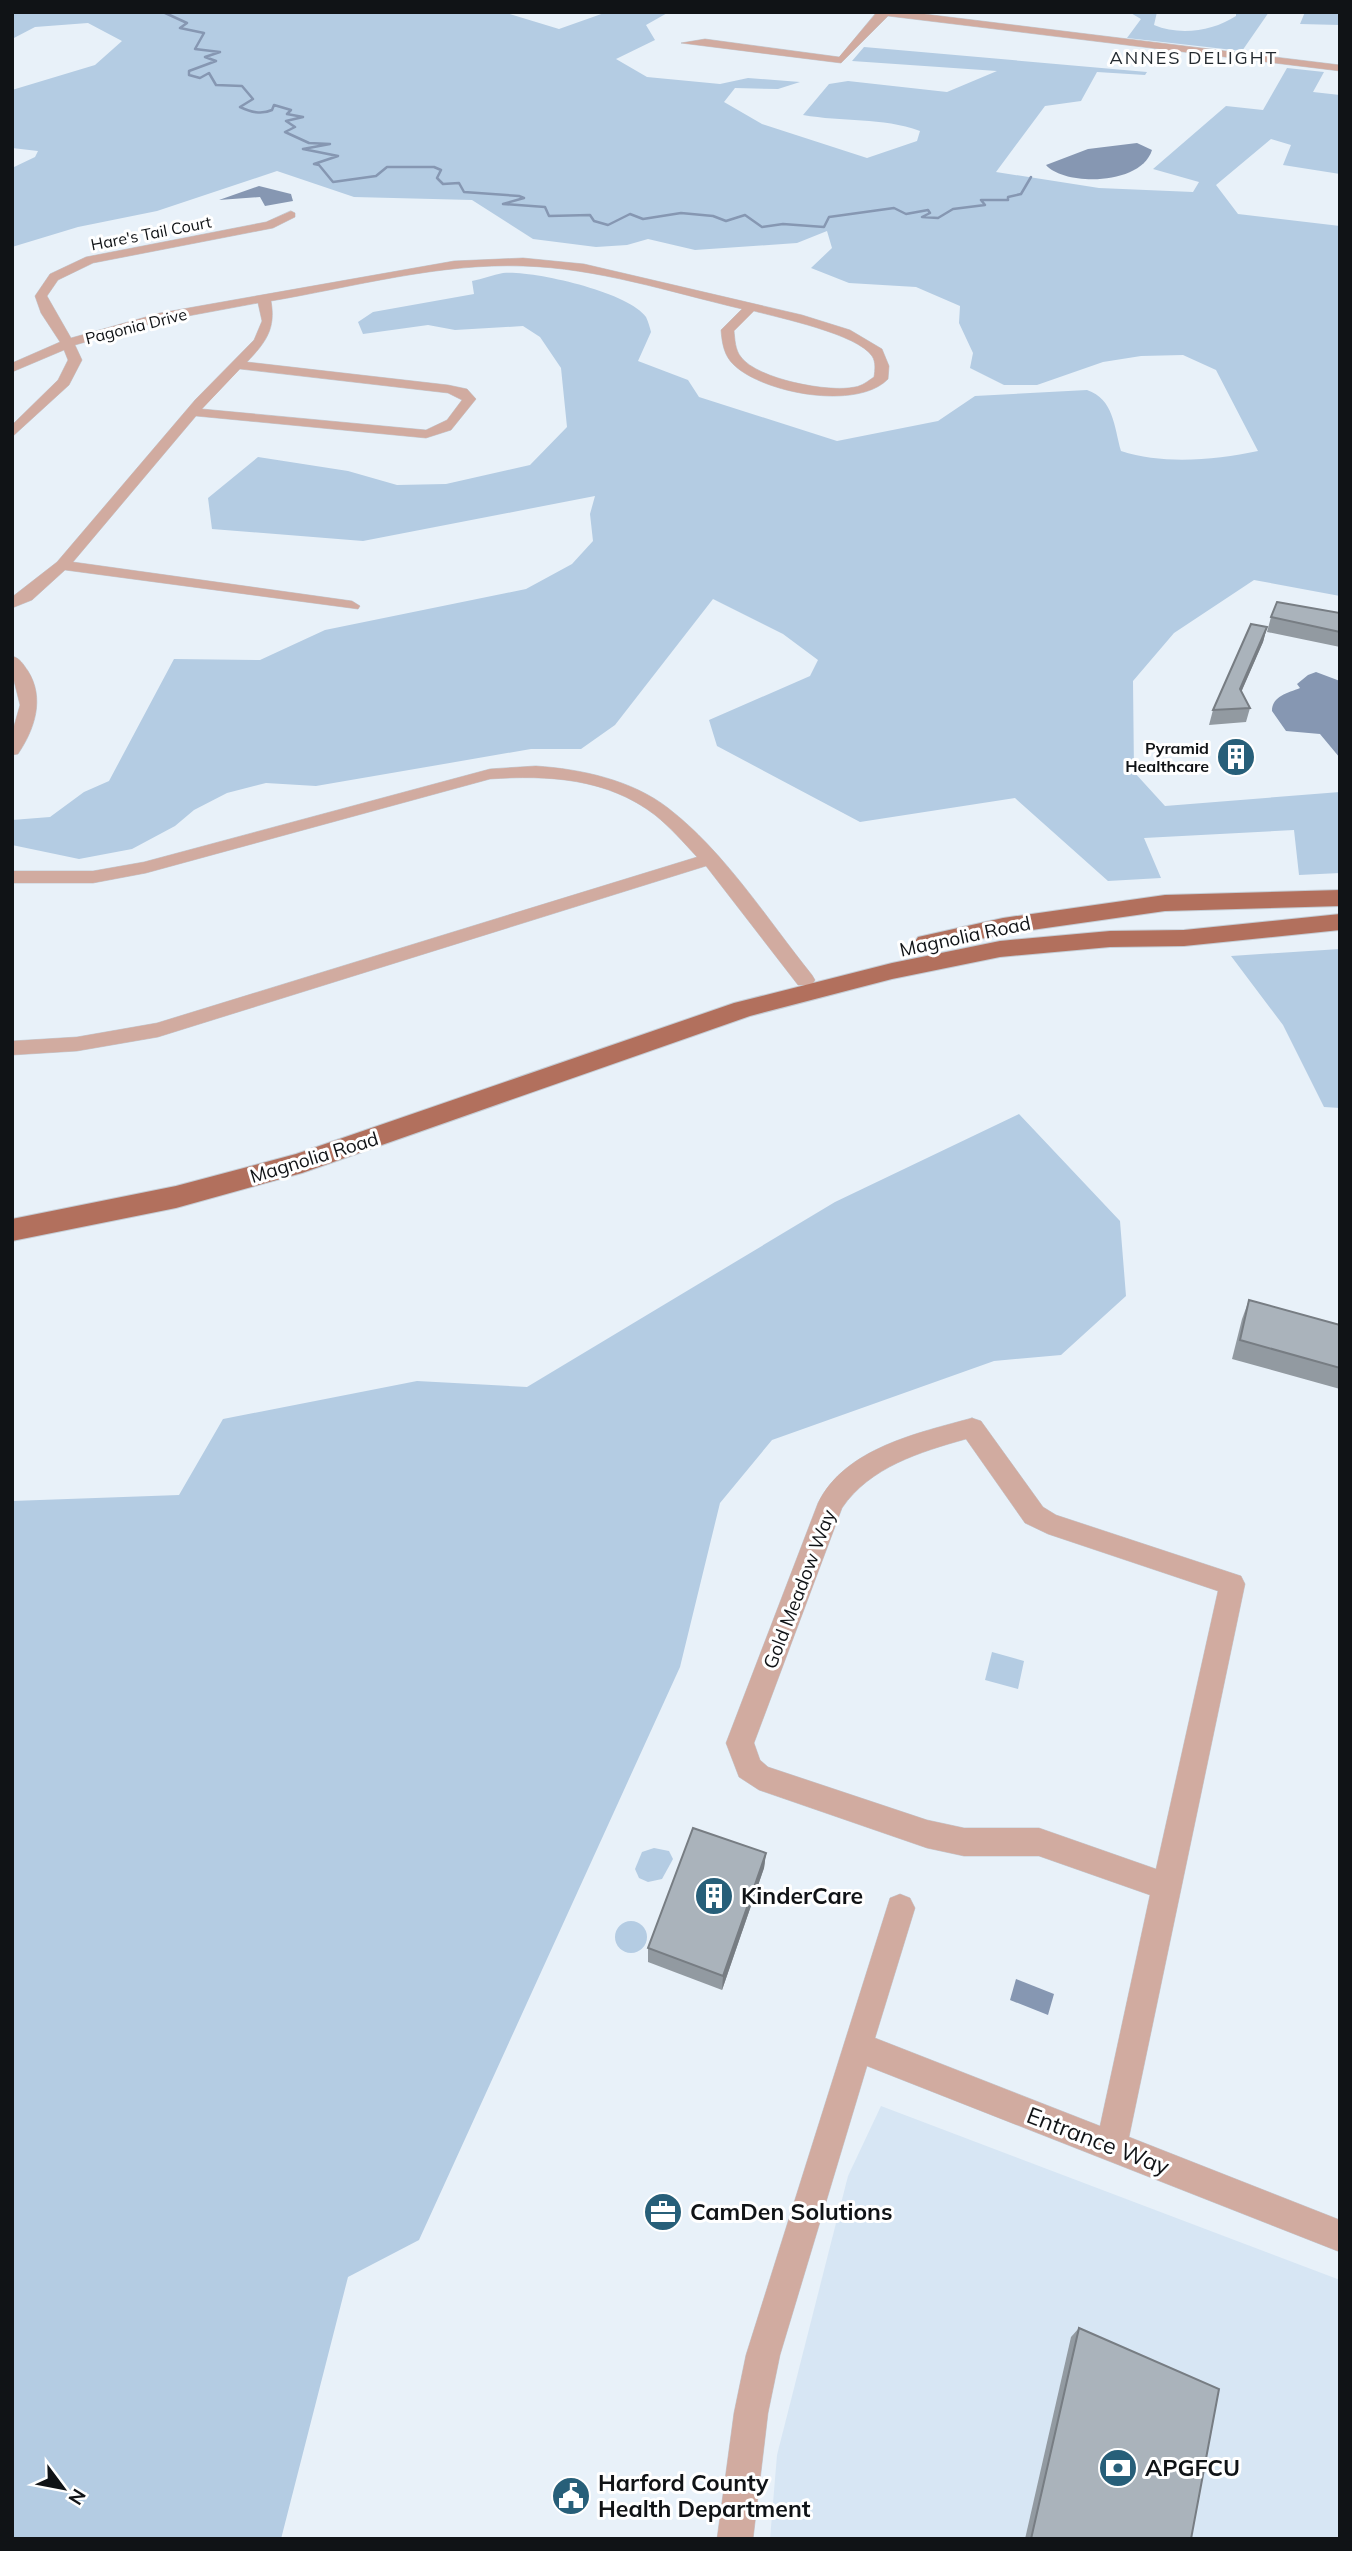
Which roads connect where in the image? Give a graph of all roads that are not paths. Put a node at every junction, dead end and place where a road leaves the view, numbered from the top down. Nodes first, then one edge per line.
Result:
1 (884, 12) edge
2 (686, 43) dead end
3 (1340, 68) edge
4 (291, 215) dead end
5 (264, 299) junction
6 (751, 307) junction
7 (68, 343) junction
8 (237, 365) junction
9 (12, 368) edge
10 (193, 412) junction
11 (12, 433) edge
12 (62, 565) junction
13 (12, 603) edge
14 (352, 606) dead end
15 (12, 661) edge
16 (20, 719) edge
17 (12, 750) edge
18 (710, 859) junction
19 (12, 877) edge
20 (1340, 898) edge
21 (1340, 922) edge
22 (805, 980) junction
23 (12, 1048) edge
24 (608, 1058) junction
25 (12, 1230) edge
26 (1167, 1887) junction
27 (900, 1908) dead end
28 (856, 2046) junction
29 (1111, 2146) junction
30 (1340, 2236) edge
31 (735, 2539) edge

1 - 2 street
1 - 3 street
4 - 7 street, Hare's Tail Court
5 - 6 street, Pagonia Drive
5 - 7 street, Pagonia Drive
5 - 8 street
6 - 6 street, Pagonia Drive
7 - 9 street, Pagonia Drive
7 - 11 street
8 - 10 street
8 - 10 street
10 - 12 street
12 - 13 street
12 - 14 street
15 - 16 street
16 - 17 street
18 - 19 street
18 - 22 street
18 - 23 street
20 - 22 main road, Magnolia Road
21 - 24 main road, Magnolia Road
22 - 24 main road, Magnolia Road
24 - 25 main road, Magnolia Road
26 - 26 street, Gold Meadow Way
26 - 29 street, Gold Meadow Way
27 - 28 street
28 - 29 street, Entrance Way
28 - 31 street
29 - 30 street, Entrance Way

